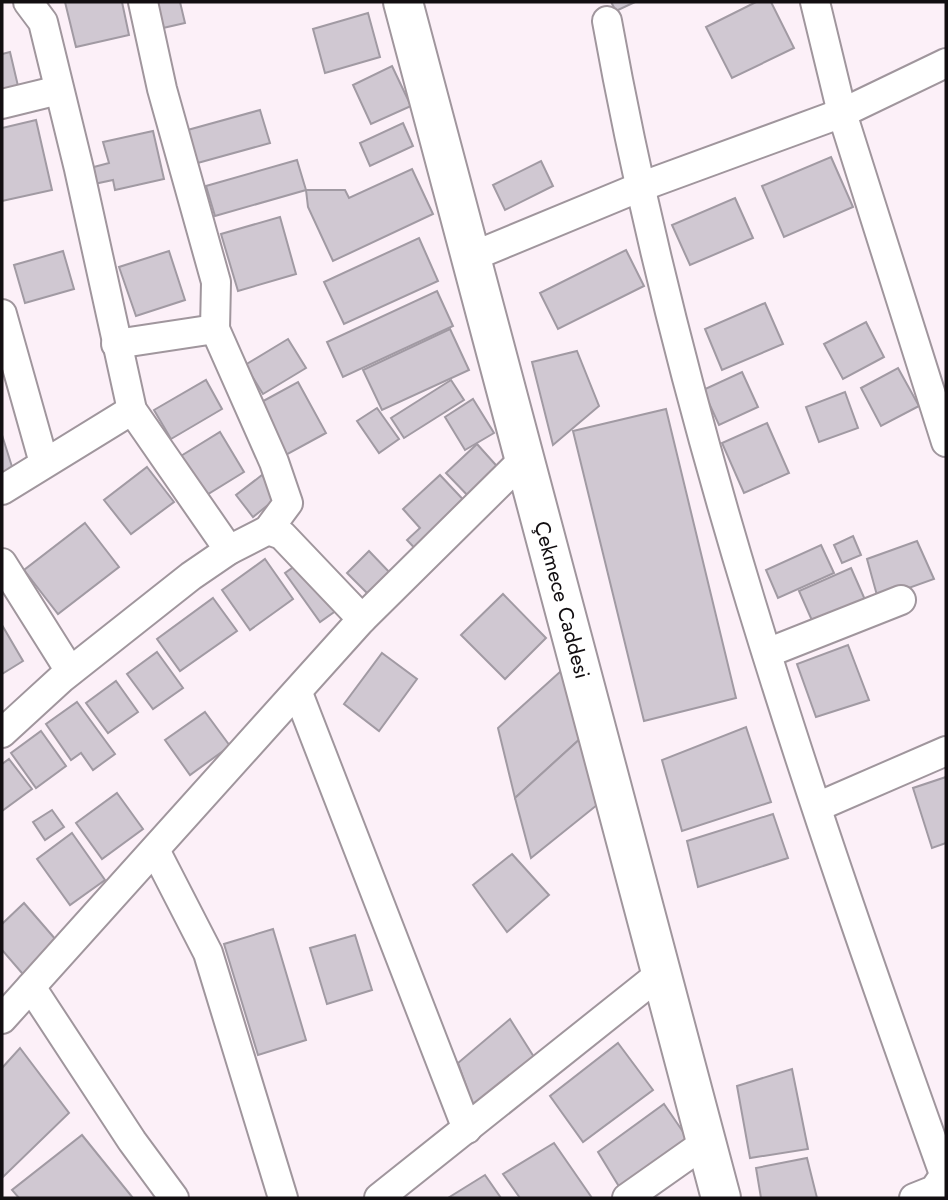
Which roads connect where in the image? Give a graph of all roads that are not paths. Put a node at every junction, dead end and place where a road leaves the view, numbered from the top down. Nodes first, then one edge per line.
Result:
1 (28, 2) edge
2 (143, 2) edge
3 (403, 2) edge
4 (815, 2) edge
5 (607, 21) dead end
6 (946, 63) edge
7 (60, 90) junction
8 (2, 104) edge
9 (842, 113) junction
10 (640, 187) junction
11 (471, 257) junction
12 (2, 314) edge
13 (215, 329) junction
14 (116, 344) junction
15 (132, 410) junction
16 (946, 442) edge
17 (524, 459) junction
18 (44, 463) junction
19 (2, 490) edge
20 (268, 530) junction
21 (229, 550) junction
22 (2, 564) edge
23 (901, 600) dead end
24 (362, 619) junction
25 (767, 653) junction
26 (70, 671) junction
27 (298, 692) junction
28 (2, 733) edge
29 (946, 751) edge
30 (817, 807) junction
31 (155, 850) junction
32 (660, 974) junction
33 (31, 987) junction
34 (5, 1010) edge
35 (467, 1129) junction
36 (705, 1143) junction
37 (935, 1187) edge
38 (174, 1198) edge
39 (283, 1198) edge
40 (379, 1198) edge
41 (627, 1198) edge
42 (721, 1198) edge

1 - 7 street
2 - 13 street
3 - 11 main road, Çekmece Caddesi
4 - 9 street
5 - 10 street
6 - 9 street
7 - 8 street
7 - 14 street
9 - 10 street
9 - 16 street
10 - 11 street
10 - 25 street
11 - 17 main road, Çekmece Caddesi
12 - 18 street
13 - 14 street
13 - 20 street
14 - 15 street
15 - 18 street
15 - 21 street
17 - 24 street
17 - 32 main road, Çekmece Caddesi
18 - 19 street
20 - 21 street
20 - 24 street
21 - 26 street
22 - 26 street
23 - 25 street
24 - 27 street
25 - 30 street
26 - 28 street
27 - 31 street
27 - 35 street
29 - 30 street
30 - 37 street
31 - 33 street
31 - 39 street
32 - 35 street
32 - 36 main road, Çekmece Caddesi
33 - 34 street
33 - 38 street
35 - 40 street
36 - 41 street
36 - 42 main road, Çekmece Caddesi

